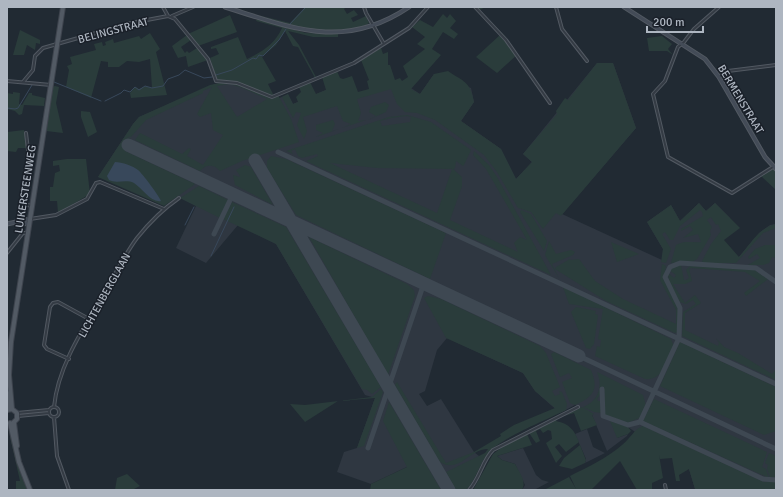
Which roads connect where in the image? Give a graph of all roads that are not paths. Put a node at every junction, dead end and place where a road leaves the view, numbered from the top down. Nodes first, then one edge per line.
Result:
1 (63, 7) edge
2 (163, 7) edge
3 (193, 7) edge
4 (225, 7) edge
5 (364, 7) edge
6 (409, 7) edge
7 (428, 7) edge
8 (475, 7) edge
9 (556, 7) edge
10 (624, 7) edge
11 (719, 7) edge
12 (170, 16) junction
13 (373, 25) junction
14 (682, 43) junction
15 (57, 44) junction
16 (384, 44) junction
17 (586, 60) dead end
18 (776, 65) edge
19 (719, 77) junction
20 (7, 81) edge
21 (22, 82) junction
22 (51, 85) junction
23 (550, 103) dead end
24 (26, 133) dead end
25 (775, 168) edge
26 (179, 198) dead end
27 (32, 206) junction
28 (164, 210) junction
29 (29, 221) junction
30 (7, 224) edge
31 (28, 233) junction
32 (7, 253) edge
33 (89, 319) junction
34 (69, 359) junction
35 (8, 377) edge
36 (7, 393) edge
37 (54, 406) junction
38 (578, 407) dead end
39 (9, 410) edge
40 (49, 412) junction
41 (18, 415) junction
42 (54, 416) junction
43 (10, 423) edge
44 (665, 485) dead end
45 (30, 490) edge
46 (69, 490) edge
47 (469, 490) edge
48 (666, 490) edge

1 - 15 main road, LUIKERSTEENWEG
2 - 12 street
3 - 12 street, BELINGSTRAAT
4 - 13 street
5 - 13 street
6 - 13 street
7 - 16 street
8 - 23 street
9 - 17 street
10 - 14 street, BERMENSTRAAT
11 - 14 street
12 - 15 street, BELINGSTRAAT
12 - 16 street
13 - 16 street
14 - 19 street, BERMENSTRAAT
14 - 25 street
15 - 21 street, BELINGSTRAAT
15 - 22 main road, LUIKERSTEENWEG
18 - 19 street
19 - 25 street, BERMENSTRAAT
20 - 21 street
21 - 22 street
22 - 27 main road, LUIKERSTEENWEG
24 - 27 street
26 - 28 street, LICHTENBERGLAAN
27 - 29 main road, LUIKERSTEENWEG
28 - 29 street
28 - 33 street, LICHTENBERGLAAN
29 - 30 street
29 - 31 main road, LUIKERSTEENWEG
31 - 32 street
31 - 35 main road, LUIKERSTEENWEG
33 - 34 street, LICHTENBERGLAAN
33 - 34 street
34 - 37 street, LICHTENBERGLAAN
35 - 39 main road, LUIKERSTEENWEG
36 - 39 main road
37 - 40 street
37 - 42 street, LICHTENBERGLAAN
38 - 47 street
39 - 41 main road
40 - 41 street
40 - 42 street
41 - 43 main road
42 - 46 street
43 - 45 main road
44 - 48 street

